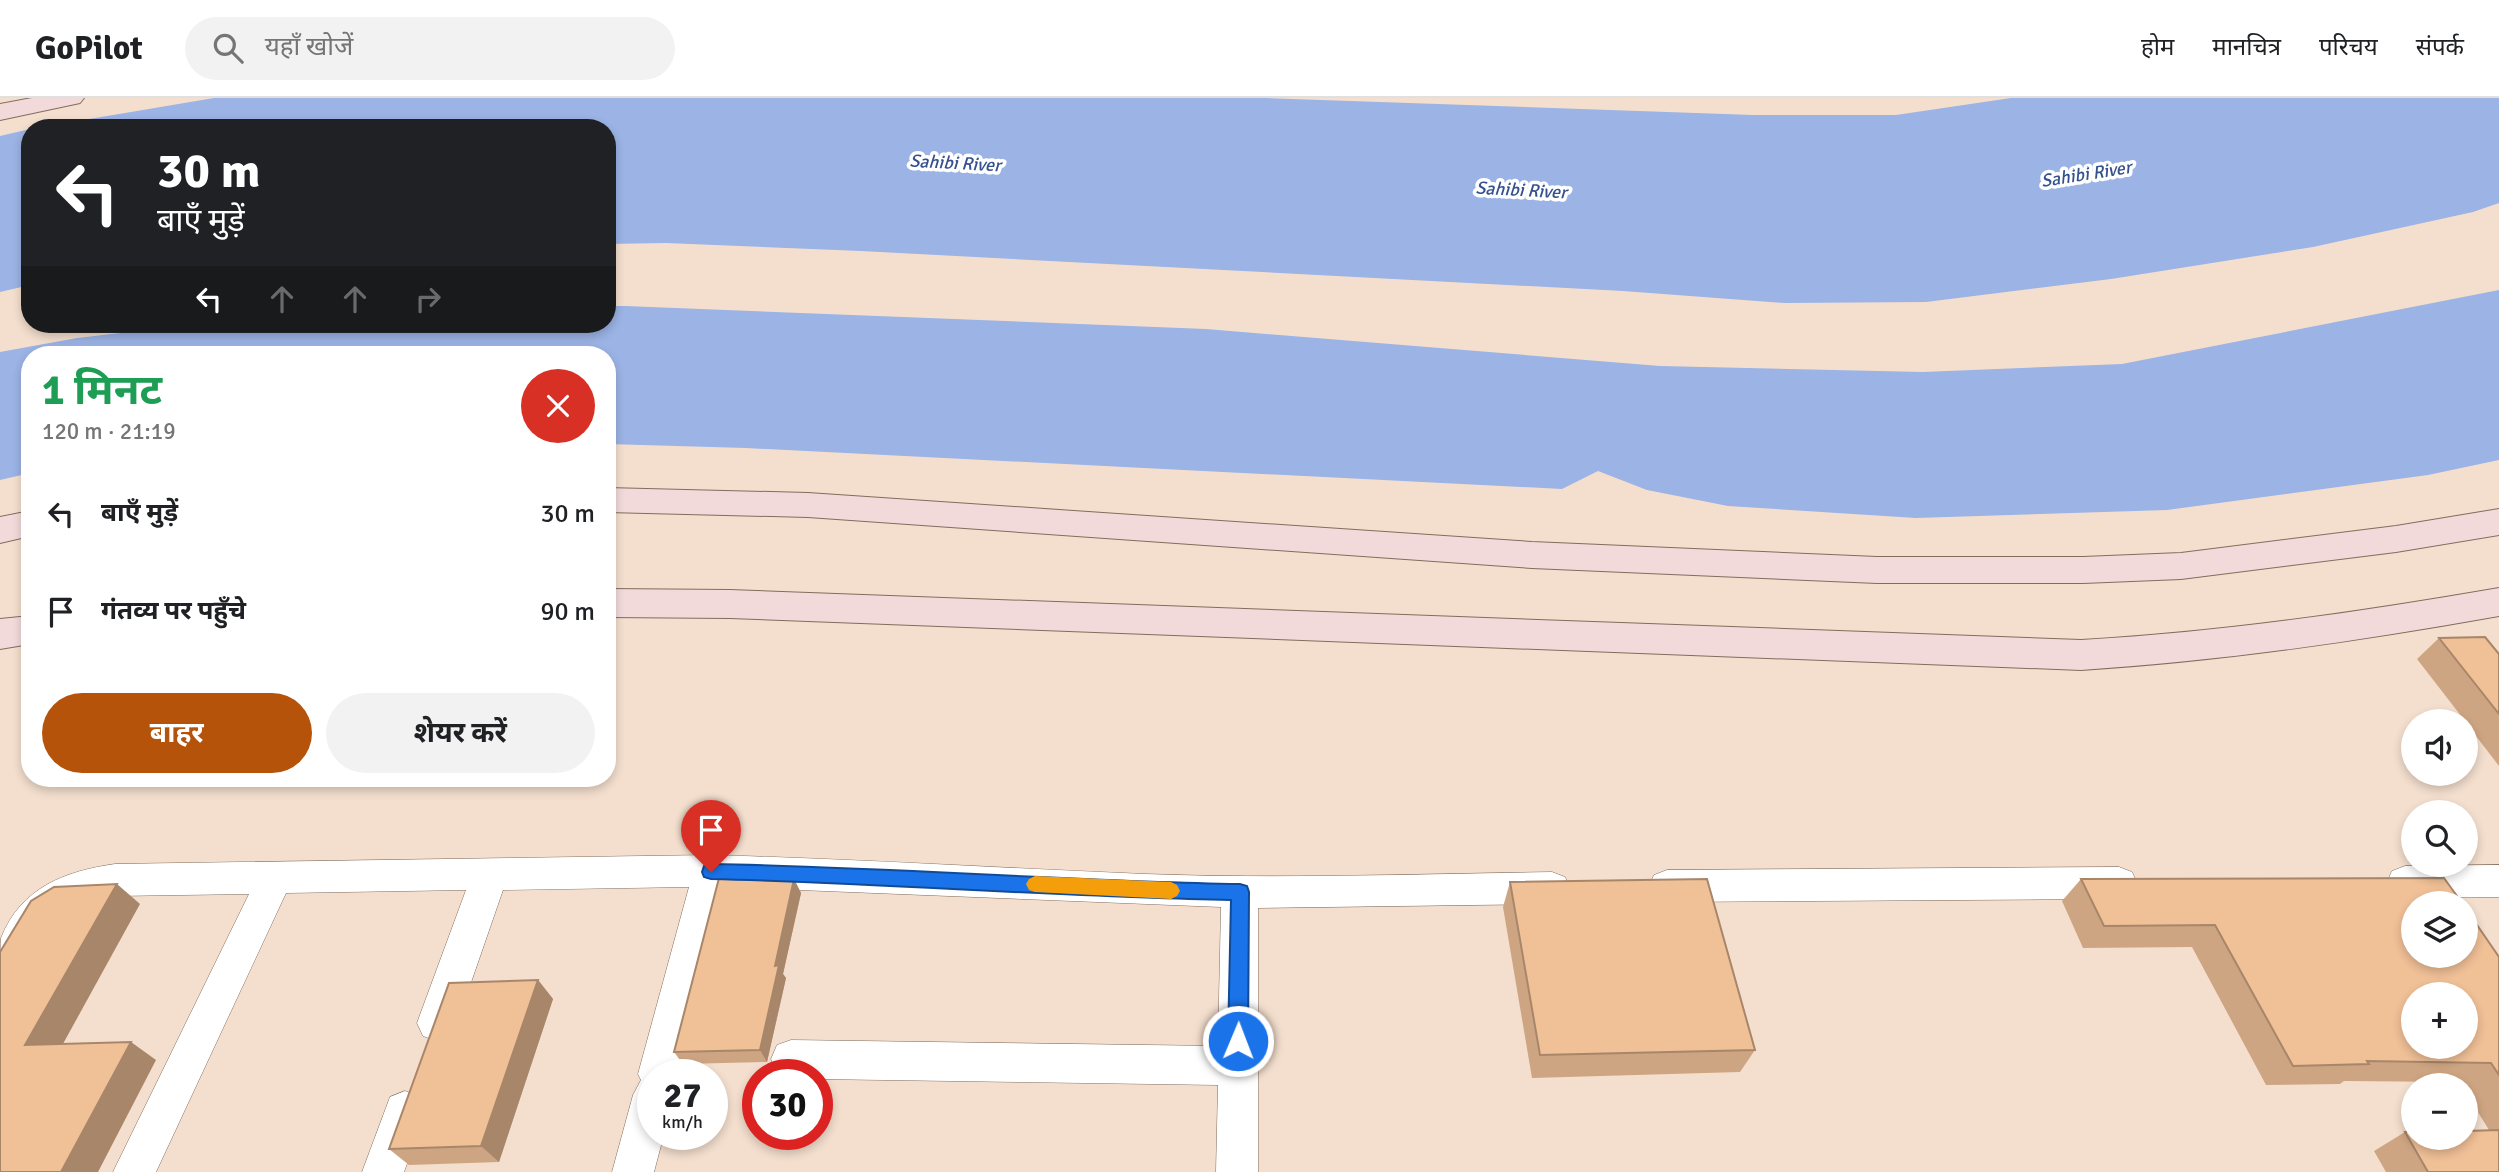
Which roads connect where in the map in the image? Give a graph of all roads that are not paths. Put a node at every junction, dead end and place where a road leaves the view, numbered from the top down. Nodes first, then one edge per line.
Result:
1 (71, 98) edge
2 (0, 112) edge
3 (616, 500) edge
4 (2499, 522) edge
5 (21, 525) edge
6 (0, 530) edge
7 (2499, 602) edge
8 (616, 603) edge
9 (21, 631) edge
10 (0, 634) edge
11 (711, 872) junction
12 (490, 874) junction
13 (275, 877) junction
14 (2499, 881) edge
15 (2372, 882) edge
16 (2151, 883) edge
17 (1586, 887) edge
18 (1627, 887) edge
19 (1240, 892) junction
20 (0, 975) edge
21 (662, 1059) edge
22 (833, 1060) edge
23 (1238, 1066) junction
24 (639, 1150) edge
25 (134, 1172) edge
26 (383, 1172) edge
27 (633, 1172) edge
28 (1237, 1172) edge

1 - 2 street
3 - 4 street
5 - 6 street
7 - 8 street
9 - 10 street
11 - 12 street
11 - 19 street
11 - 21 street
12 - 13 street
12 - 26 street
13 - 20 street
13 - 25 street
14 - 15 street
16 - 18 street
17 - 19 street
19 - 23 street
22 - 23 street
23 - 28 street
24 - 27 street

